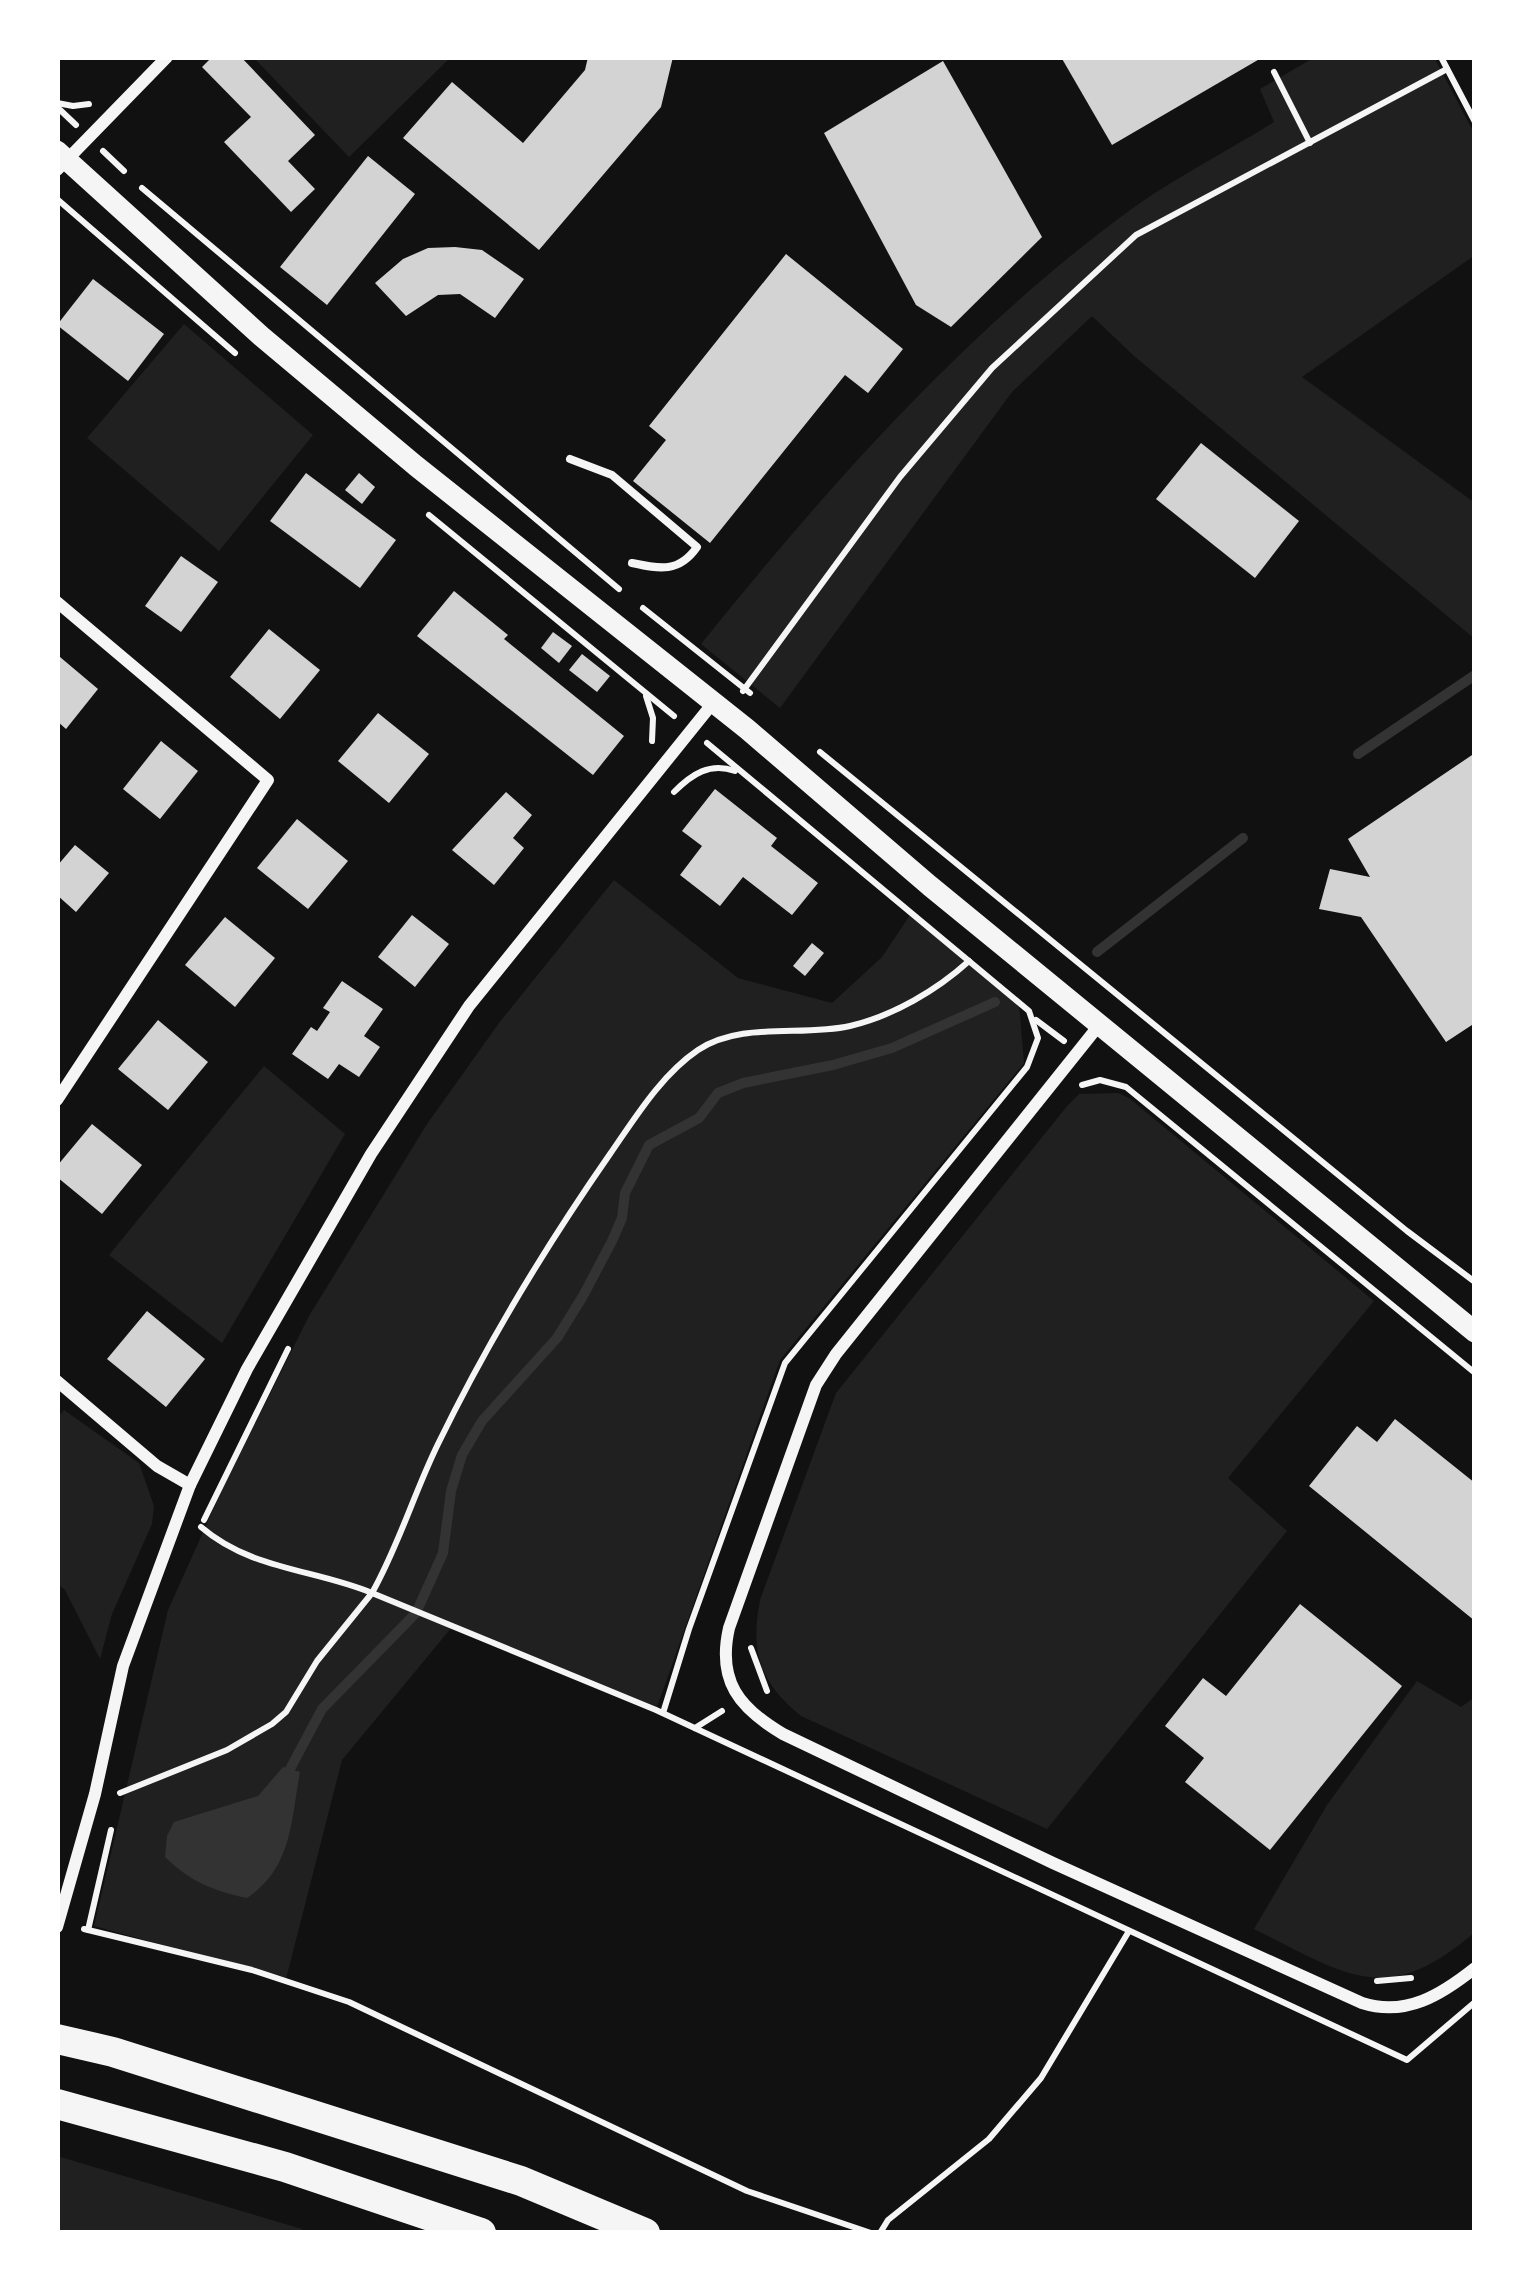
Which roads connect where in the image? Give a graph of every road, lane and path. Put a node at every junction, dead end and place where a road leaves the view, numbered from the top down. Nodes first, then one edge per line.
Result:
1 (167, 57) edge
2 (1441, 57) edge
3 (1447, 70) junction
4 (1274, 72) dead end
5 (1475, 122) edge
6 (1310, 143) junction
7 (60, 160) edge
8 (124, 171) dead end
9 (57, 199) edge
10 (236, 354) dead end
11 (570, 459) dead end
12 (416, 504) dead end
13 (632, 563) dead end
14 (57, 602) edge
15 (745, 688) junction
16 (713, 703) junction
17 (763, 704) dead end
18 (691, 730) junction
19 (818, 750) dead end
20 (745, 774) junction
21 (671, 794) dead end
22 (969, 961) junction
23 (1100, 1024) junction
24 (1075, 1090) dead end
25 (57, 1100) edge
26 (1475, 1282) edge
27 (1475, 1332) edge
28 (296, 1334) dead end
29 (1475, 1372) edge
30 (57, 1382) edge
31 (190, 1486) junction
32 (201, 1527) junction
33 (192, 1547) dead end
34 (372, 1593) junction
35 (751, 1642) dead end
36 (739, 1700) junction
37 (778, 1704) dead end
38 (663, 1713) junction
39 (694, 1728) junction
40 (125, 1772) dead end
41 (115, 1816) dead end
42 (58, 1925) edge
43 (88, 1930) junction
44 (1129, 1931) junction
45 (1475, 1968) edge
46 (1422, 1974) dead end
47 (1367, 1980) dead end
48 (1475, 2002) edge
49 (57, 2039) edge
50 (57, 2104) edge
51 (481, 2233) edge
52 (645, 2233) edge
53 (871, 2233) edge
54 (880, 2233) edge

1 - 7 street
2 - 3 path
3 - 5 path
3 - 6 path
4 - 6 path
6 - 15 path
7 - 16 street
8 - 15 path
9 - 10 path
11 - 13 lane
12 - 18 path
14 - 25 street
15 - 17 path
16 - 18 street
16 - 23 street
18 - 20 path
18 - 31 street
19 - 26 path
20 - 21 path
20 - 22 path
22 - 34 path
22 - 38 path
23 - 27 street
23 - 36 street
24 - 29 path
28 - 32 path
30 - 31 street
31 - 42 street
32 - 33 path
32 - 34 path
34 - 38 path
34 - 40 path
35 - 37 path
36 - 39 path
36 - 45 street
38 - 39 path
39 - 44 path
41 - 43 path
42 - 43 path
43 - 53 path
44 - 48 path
44 - 54 path
46 - 47 path
49 - 52 highway
50 - 51 highway

